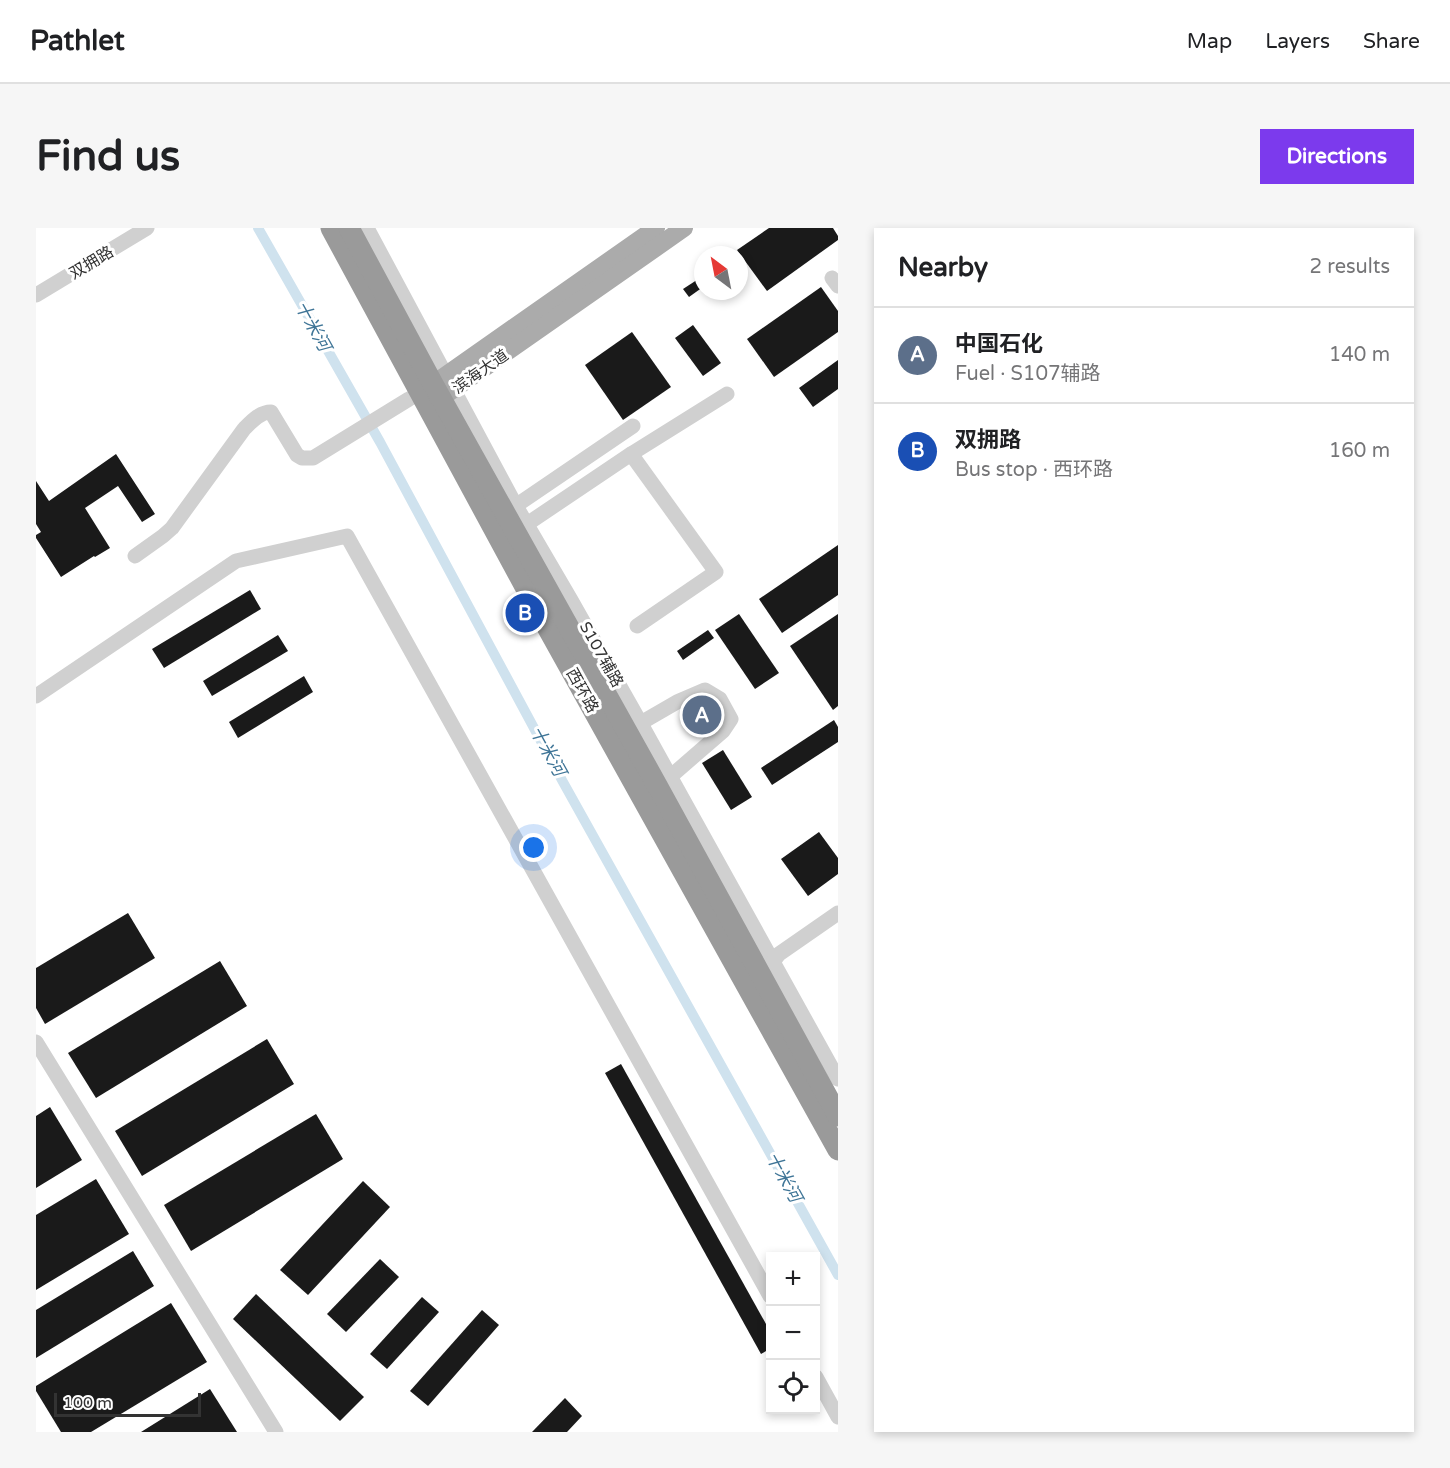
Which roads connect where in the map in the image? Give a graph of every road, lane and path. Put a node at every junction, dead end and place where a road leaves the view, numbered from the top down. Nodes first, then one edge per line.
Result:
1 (132, 228) edge
2 (147, 228) edge
3 (331, 228) edge
4 (349, 228) edge
5 (367, 228) edge
6 (656, 228) edge
7 (684, 228) edge
8 (36, 286) edge
9 (36, 295) edge
10 (438, 388) junction
11 (727, 394) dead end
12 (633, 426) dead end
13 (631, 454) junction
14 (509, 522) junction
15 (135, 556) dead end
16 (637, 626) dead end
17 (36, 696) edge
18 (634, 727) junction
19 (664, 782) junction
20 (838, 913) edge
21 (767, 970) junction
22 (36, 1042) edge
23 (838, 1079) edge
24 (831, 1106) edge
25 (838, 1150) edge
26 (766, 1287) edge
27 (820, 1384) edge
28 (838, 1417) edge
29 (276, 1432) edge

1 - 8 street, 双拥路
2 - 9 street, 双拥路
3 - 10 highway, 西环路
4 - 10 highway, 西环路
5 - 10 street
6 - 10 main road, 滨海大道
7 - 10 main road, 滨海大道
10 - 14 highway, 西环路
10 - 15 street
11 - 13 street
12 - 14 street
13 - 14 street
13 - 16 street
14 - 18 highway, 西环路
14 - 24 highway, 西环路
17 - 26 street
18 - 19 highway, 西环路
18 - 19 street
19 - 21 highway, 西环路
20 - 21 street
21 - 23 street
21 - 24 highway, 西环路
22 - 29 street
24 - 25 highway, 西环路
27 - 28 street

